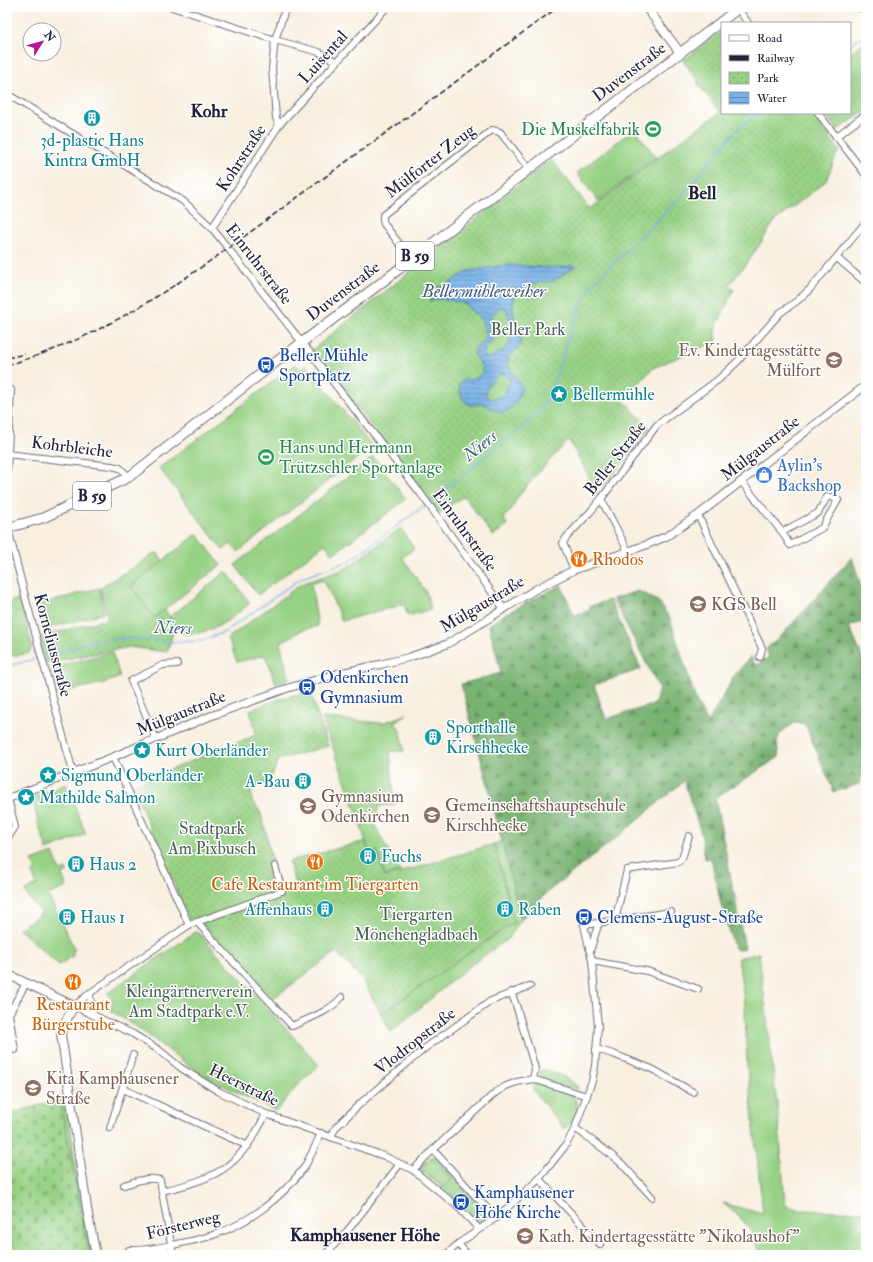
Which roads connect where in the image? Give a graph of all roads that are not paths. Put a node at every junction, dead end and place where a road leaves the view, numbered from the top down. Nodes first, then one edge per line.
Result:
1 (172, 7) edge
2 (286, 7) edge
3 (387, 7) edge
4 (646, 7) edge
5 (739, 8) edge
6 (721, 22) edge
7 (721, 22) edge
8 (747, 22) edge
9 (275, 40) junction
10 (680, 54) junction
11 (336, 62) junction
12 (7, 94) edge
13 (819, 114) edge
14 (866, 114) edge
15 (279, 125) junction
16 (836, 137) junction
17 (529, 168) junction
18 (866, 175) edge
19 (866, 222) edge
20 (212, 228) junction
21 (837, 258) junction
22 (411, 259) junction
23 (866, 283) edge
24 (302, 342) junction
25 (866, 385) edge
26 (11, 390) dead end
27 (7, 454) edge
28 (7, 473) edge
29 (129, 477) junction
30 (741, 481) junction
31 (601, 499) junction
32 (698, 515) junction
33 (7, 527) edge
34 (782, 532) junction
35 (628, 551) junction
36 (574, 570) junction
37 (504, 609) junction
38 (760, 657) dead end
39 (177, 664) dead end
40 (156, 739) junction
41 (113, 757) junction
42 (74, 772) junction
43 (7, 799) edge
44 (689, 836) dead end
45 (7, 839) edge
46 (275, 866) dead end
47 (670, 912) dead end
48 (615, 920) junction
49 (196, 922) junction
50 (599, 922) junction
51 (189, 924) junction
52 (590, 952) junction
53 (592, 961) junction
54 (7, 974) edge
55 (26, 983) junction
56 (530, 986) dead end
57 (698, 989) dead end
58 (90, 992) junction
59 (511, 992) junction
60 (342, 997) dead end
61 (74, 1006) junction
62 (94, 1015) junction
63 (596, 1049) junction
64 (15, 1050) dead end
65 (134, 1055) dead end
66 (534, 1079) junction
67 (123, 1089) junction
68 (693, 1092) dead end
69 (587, 1096) junction
70 (266, 1114) junction
71 (110, 1128) dead end
72 (575, 1128) junction
73 (322, 1134) junction
74 (331, 1137) junction
75 (248, 1146) junction
76 (433, 1150) junction
77 (400, 1164) junction
78 (412, 1170) junction
79 (539, 1179) junction
80 (124, 1185) dead end
81 (162, 1191) junction
82 (652, 1197) dead end
83 (496, 1218) junction
84 (479, 1229) junction
85 (458, 1244) junction
86 (600, 1244) dead end
87 (171, 1245) junction
88 (129, 1250) dead end
89 (96, 1255) edge
90 (173, 1255) edge
91 (325, 1255) edge
92 (446, 1255) edge
93 (468, 1255) edge

1 - 9 street
2 - 9 street, Kohrstraße
3 - 11 street, Luisental
4 - 10 main road
5 - 6 main road, Duvenstraße / B 59
5 - 8 street
7 - 10 main road, Duvenstraße / B 59
9 - 11 street
9 - 15 street, Kohrstraße
10 - 17 main road, Duvenstraße / B 59
11 - 15 street, Luisental
12 - 20 street, Einruhrstraße
13 - 16 street
14 - 16 street
15 - 20 street, Kohrstraße
16 - 18 street
17 - 22 main road, Duvenstraße / B 59
17 - 22 street, Mülforter Zeug
19 - 21 street, Beller Straße
20 - 24 street, Einruhrstraße
21 - 23 street
21 - 31 street, Beller Straße
22 - 24 main road, Duvenstraße / B 59
24 - 29 main road, Duvenstraße / B 59
24 - 37 street, Einruhrstraße
25 - 30 street, Mülgaustraße
26 - 27 street
27 - 28 street
27 - 29 street, Kohrbleiche
29 - 33 main road, Duvenstraße / B 59
30 - 32 street, Mülgaustraße
30 - 34 street
31 - 35 street
31 - 36 street, Beller Straße
32 - 35 street, Mülgaustraße
32 - 38 street
33 - 42 street, Korneliusstraße
34 - 34 street
35 - 36 street, Mülgaustraße
36 - 37 street, Mülgaustraße
37 - 40 street, Mülgaustraße
39 - 40 street
40 - 41 street, Mülgaustraße
41 - 42 street, Mülgaustraße
41 - 51 street
42 - 43 street, Mülgaustraße
43 - 45 street
44 - 48 street
46 - 49 street
47 - 48 street
48 - 50 street
49 - 51 street
49 - 60 street
50 - 52 street
50 - 52 street
51 - 58 street
52 - 53 street
53 - 57 street
53 - 63 street
54 - 55 main road
55 - 61 main road
55 - 64 street
56 - 59 street, Vlodropstraße
58 - 61 street
58 - 62 street
59 - 66 street
59 - 74 street, Vlodropstraße
61 - 62 street, Heerstraße
61 - 89 main road
62 - 70 street, Heerstraße
63 - 68 street
63 - 69 street
65 - 67 street
66 - 69 street
66 - 76 street
67 - 71 street
67 - 75 street
69 - 72 street
70 - 73 street, Heerstraße
70 - 75 street
72 - 79 street
72 - 82 street
73 - 74 street, Heerstraße
73 - 87 street, Försterweg
74 - 77 street, Heerstraße
75 - 81 street
76 - 78 street
76 - 83 street
77 - 78 street, Heerstraße
77 - 91 street
78 - 84 street, Heerstraße
79 - 83 street
79 - 86 street
80 - 81 street
81 - 87 street
83 - 84 street
84 - 85 street
85 - 92 street
85 - 93 street
87 - 88 street, Försterweg
87 - 90 street

